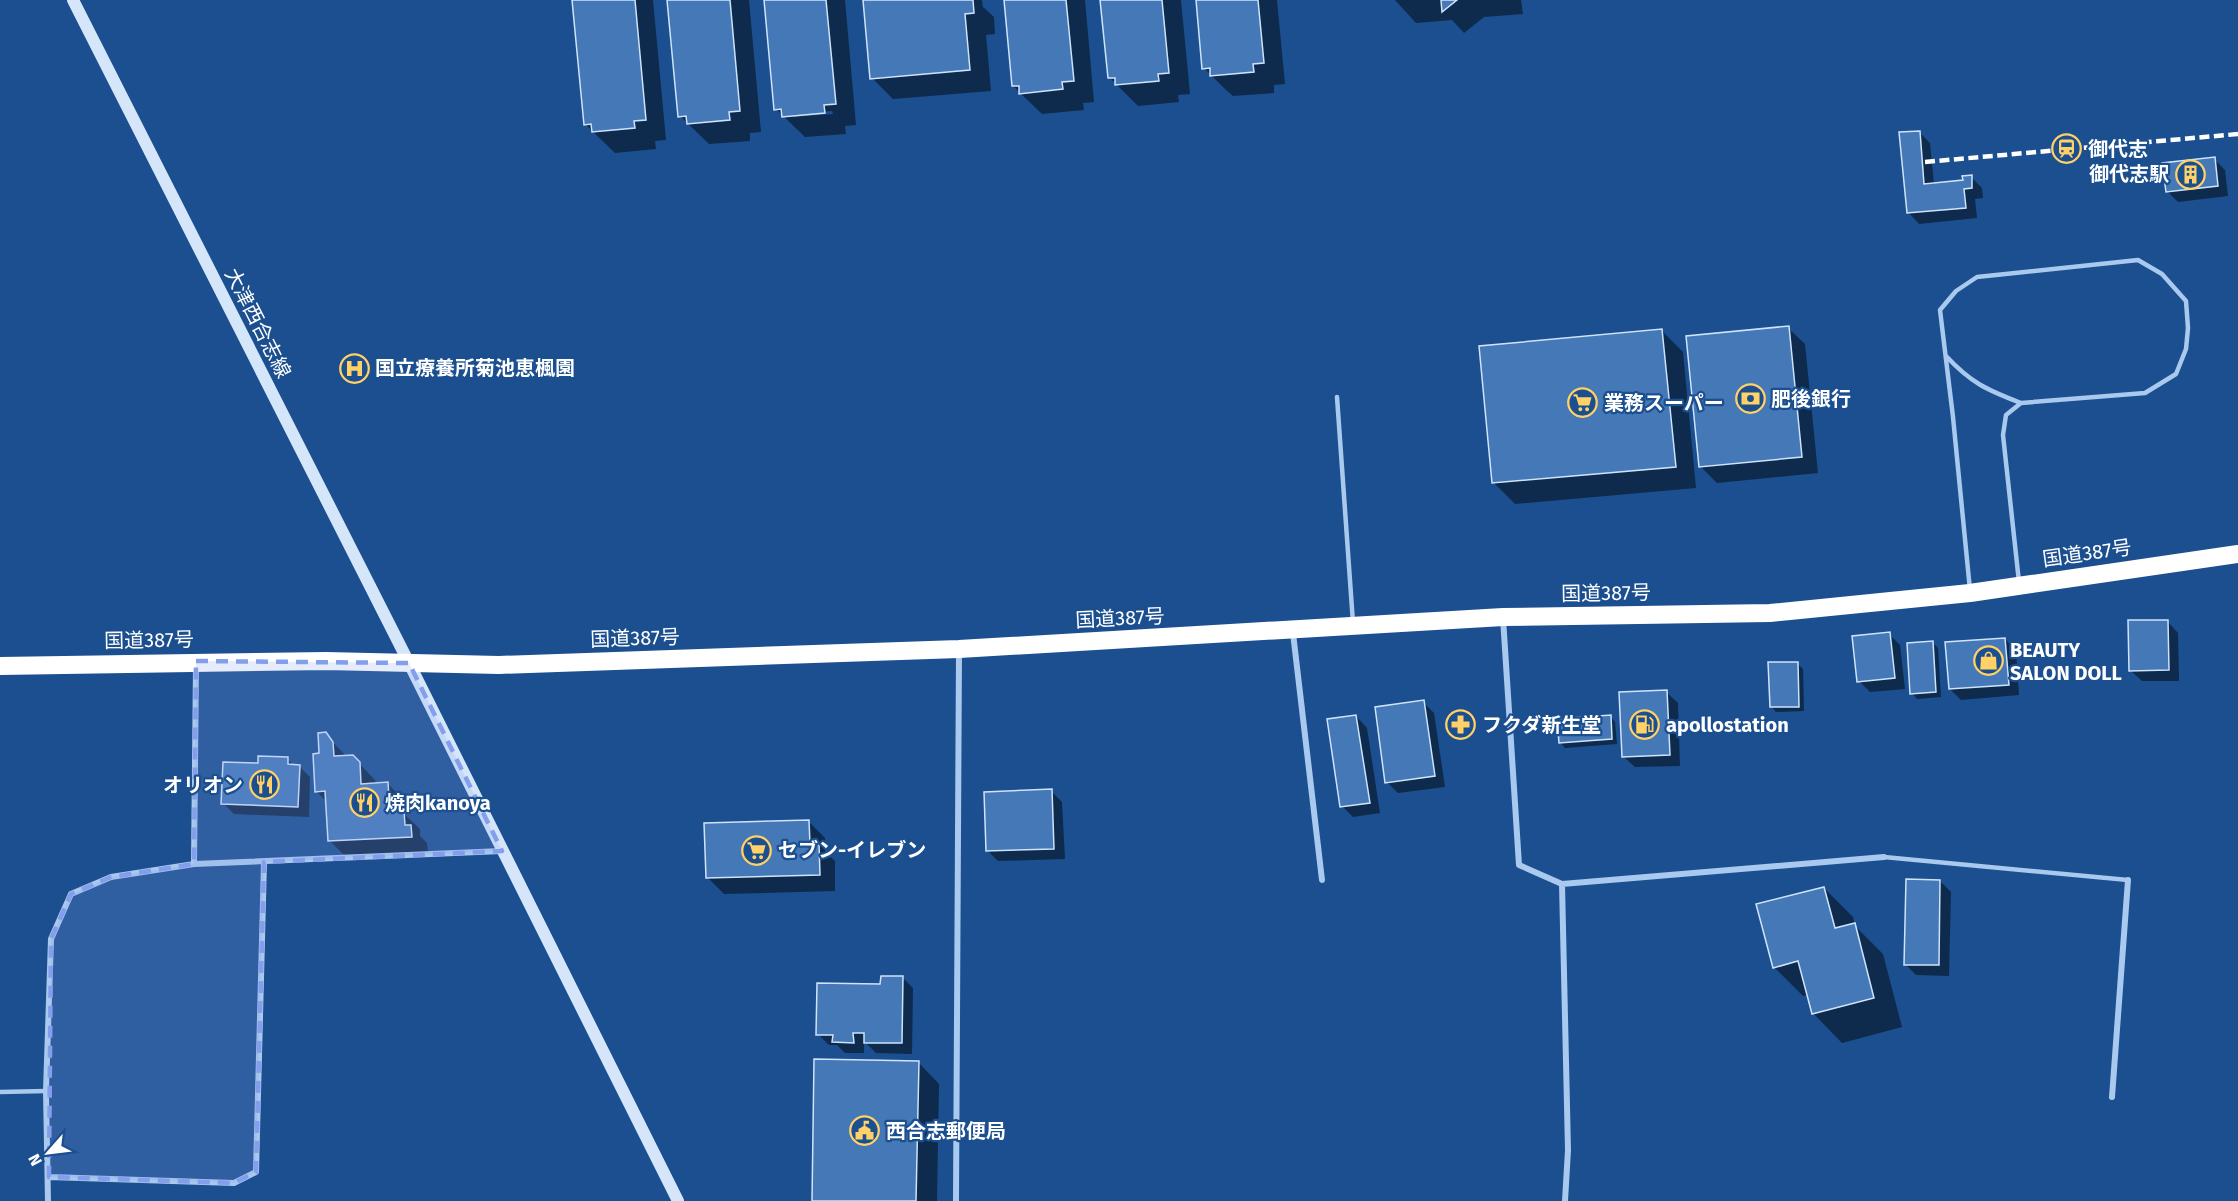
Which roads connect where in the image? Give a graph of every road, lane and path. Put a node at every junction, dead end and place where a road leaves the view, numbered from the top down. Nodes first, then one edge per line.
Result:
1 (73, 0) edge
2 (1945, 355) junction
3 (1337, 397) dead end
4 (2021, 403) junction
5 (2238, 554) edge
6 (2020, 585) junction
7 (1970, 592) junction
8 (1503, 617) junction
9 (1353, 626) junction
10 (1292, 629) junction
11 (959, 649) junction
12 (196, 662) junction
13 (409, 663) junction
14 (0, 666) edge
15 (502, 851) junction
16 (1884, 857) joint
17 (264, 862) junction
18 (194, 864) junction
19 (1322, 880) dead end
20 (2128, 880) joint
21 (1562, 884) junction
22 (46, 1091) junction
23 (0, 1092) edge
24 (2112, 1097) dead end
25 (49, 1177) junction
26 (48, 1201) edge
27 (678, 1201) edge
28 (956, 1201) edge
29 (1565, 1201) edge

1 - 13 main road, 大津西合志線
2 - 4 lane
2 - 4 lane
2 - 7 lane
3 - 9 lane
4 - 6 lane
5 - 6 highway, 国道387号
6 - 7 highway, 国道387号
7 - 8 highway, 国道387号
8 - 9 highway, 国道387号
8 - 21 street
9 - 10 highway, 国道387号
10 - 11 highway, 国道387号
10 - 19 street
11 - 13 highway, 国道387号
11 - 28 street
12 - 13 highway, 国道387号
12 - 14 highway, 国道387号
12 - 18 street
13 - 15 main road, 大津西合志線
15 - 17 street
15 - 27 main road, 大津西合志線
16 - 20 lane
16 - 21 street
17 - 18 street
17 - 25 street
18 - 22 street
20 - 24 street
21 - 29 street
22 - 23 lane
22 - 25 street
25 - 26 street

